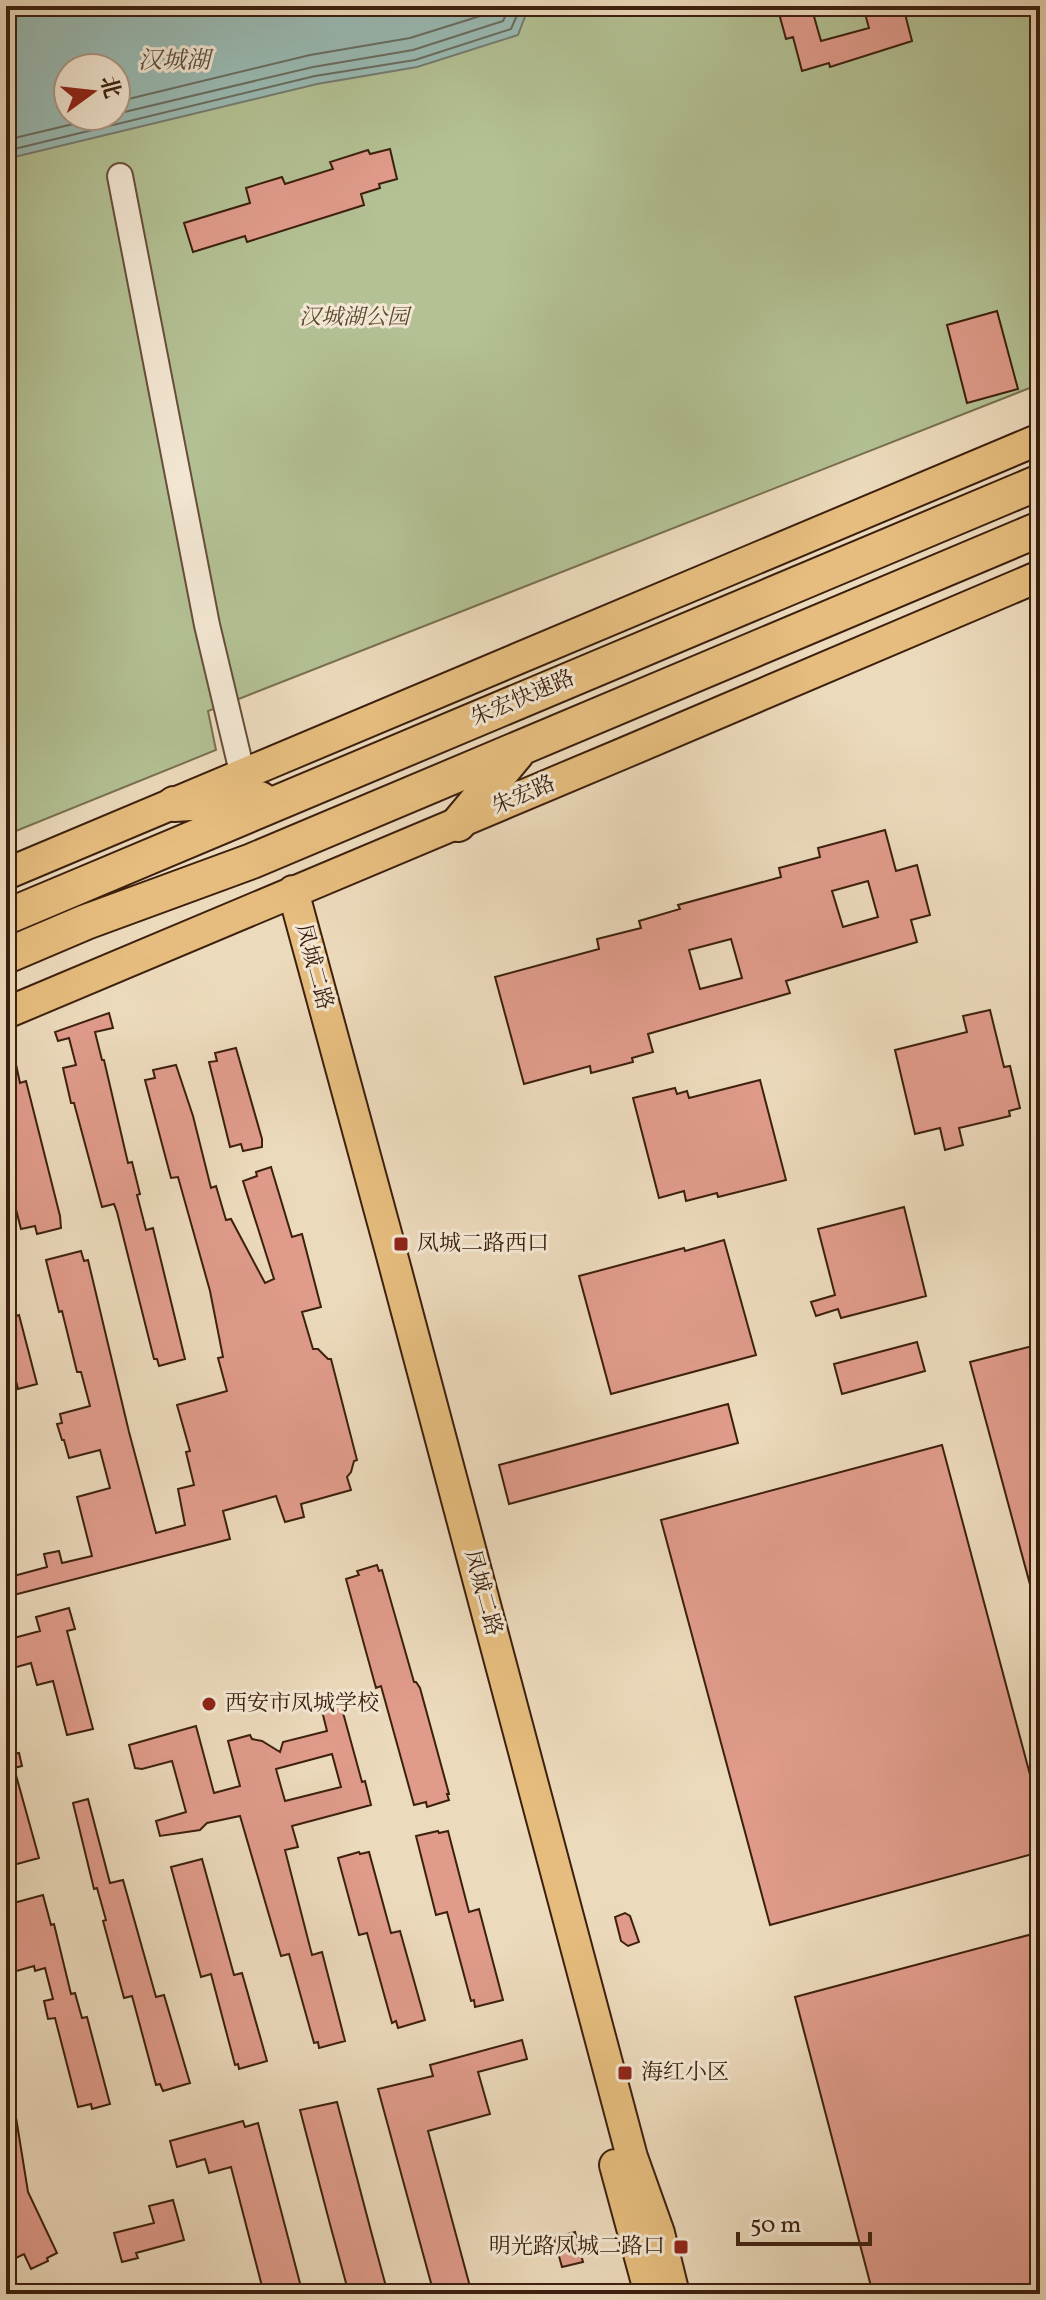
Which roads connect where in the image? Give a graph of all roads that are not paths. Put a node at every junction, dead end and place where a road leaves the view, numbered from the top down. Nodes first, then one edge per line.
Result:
1 (120, 176) dead end
2 (1040, 439) edge
3 (1040, 482) edge
4 (1040, 529) edge
5 (1040, 576) edge
6 (520, 749) junction
7 (243, 776) junction
8 (288, 797) junction
9 (174, 804) junction
10 (458, 824) junction
11 (6, 874) edge
12 (284, 896) junction
13 (6, 917) edge
14 (6, 956) edge
15 (6, 1013) edge
16 (650, 2294) edge
17 (674, 2294) edge

1 - 7 street
2 - 7 main road
3 - 8 highway, 朱宏快速路
4 - 6 highway, 朱宏快速路
5 - 10 main road, 朱宏路
6 - 10 highway
6 - 14 highway, 朱宏快速路
7 - 9 main road
8 - 9 highway
8 - 13 highway, 朱宏快速路
9 - 11 main road
10 - 12 main road, 朱宏路
12 - 15 main road, 朱宏路
12 - 16 main road, 凤城二路
12 - 17 main road, 凤城二路

